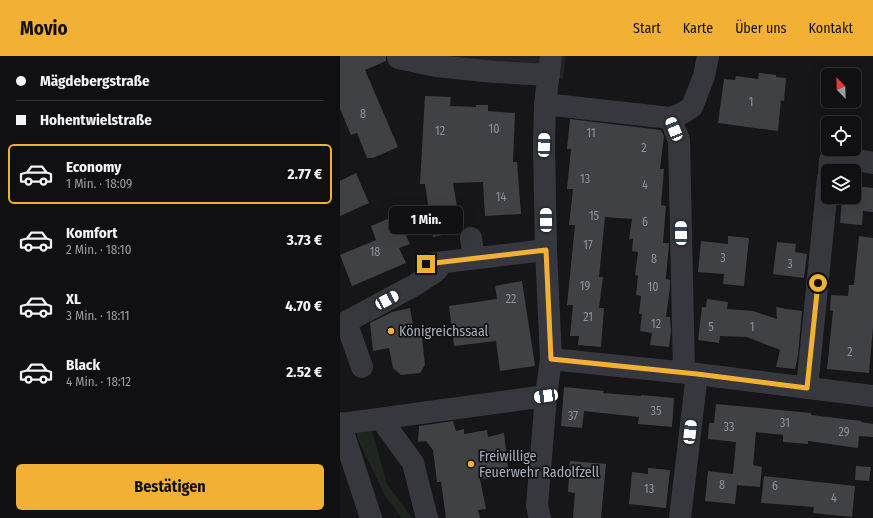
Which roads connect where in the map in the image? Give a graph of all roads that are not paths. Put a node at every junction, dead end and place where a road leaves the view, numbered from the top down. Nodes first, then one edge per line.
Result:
1 (708, 56) edge
2 (398, 58) dead end
3 (550, 66) edge
4 (545, 104) junction
5 (670, 118) junction
6 (873, 163) edge
7 (846, 164) edge
8 (826, 204) edge
9 (546, 250) junction
10 (551, 359) junction
11 (362, 367) dead end
12 (691, 374) junction
13 (807, 388) junction
14 (546, 396) junction
15 (873, 396) edge
16 (381, 418) junction
17 (340, 424) edge
18 (371, 518) edge
19 (427, 518) edge
20 (540, 518) edge
21 (680, 518) edge

1 - 5 street
2 - 3 street
3 - 4 street
4 - 5 street
4 - 9 street
5 - 12 street
6 - 7 street
8 - 13 street
9 - 10 street
9 - 11 street
10 - 12 street
10 - 14 street
12 - 13 street
12 - 21 street
13 - 15 street
14 - 16 street
14 - 20 street
16 - 17 street
16 - 19 street
17 - 18 street

